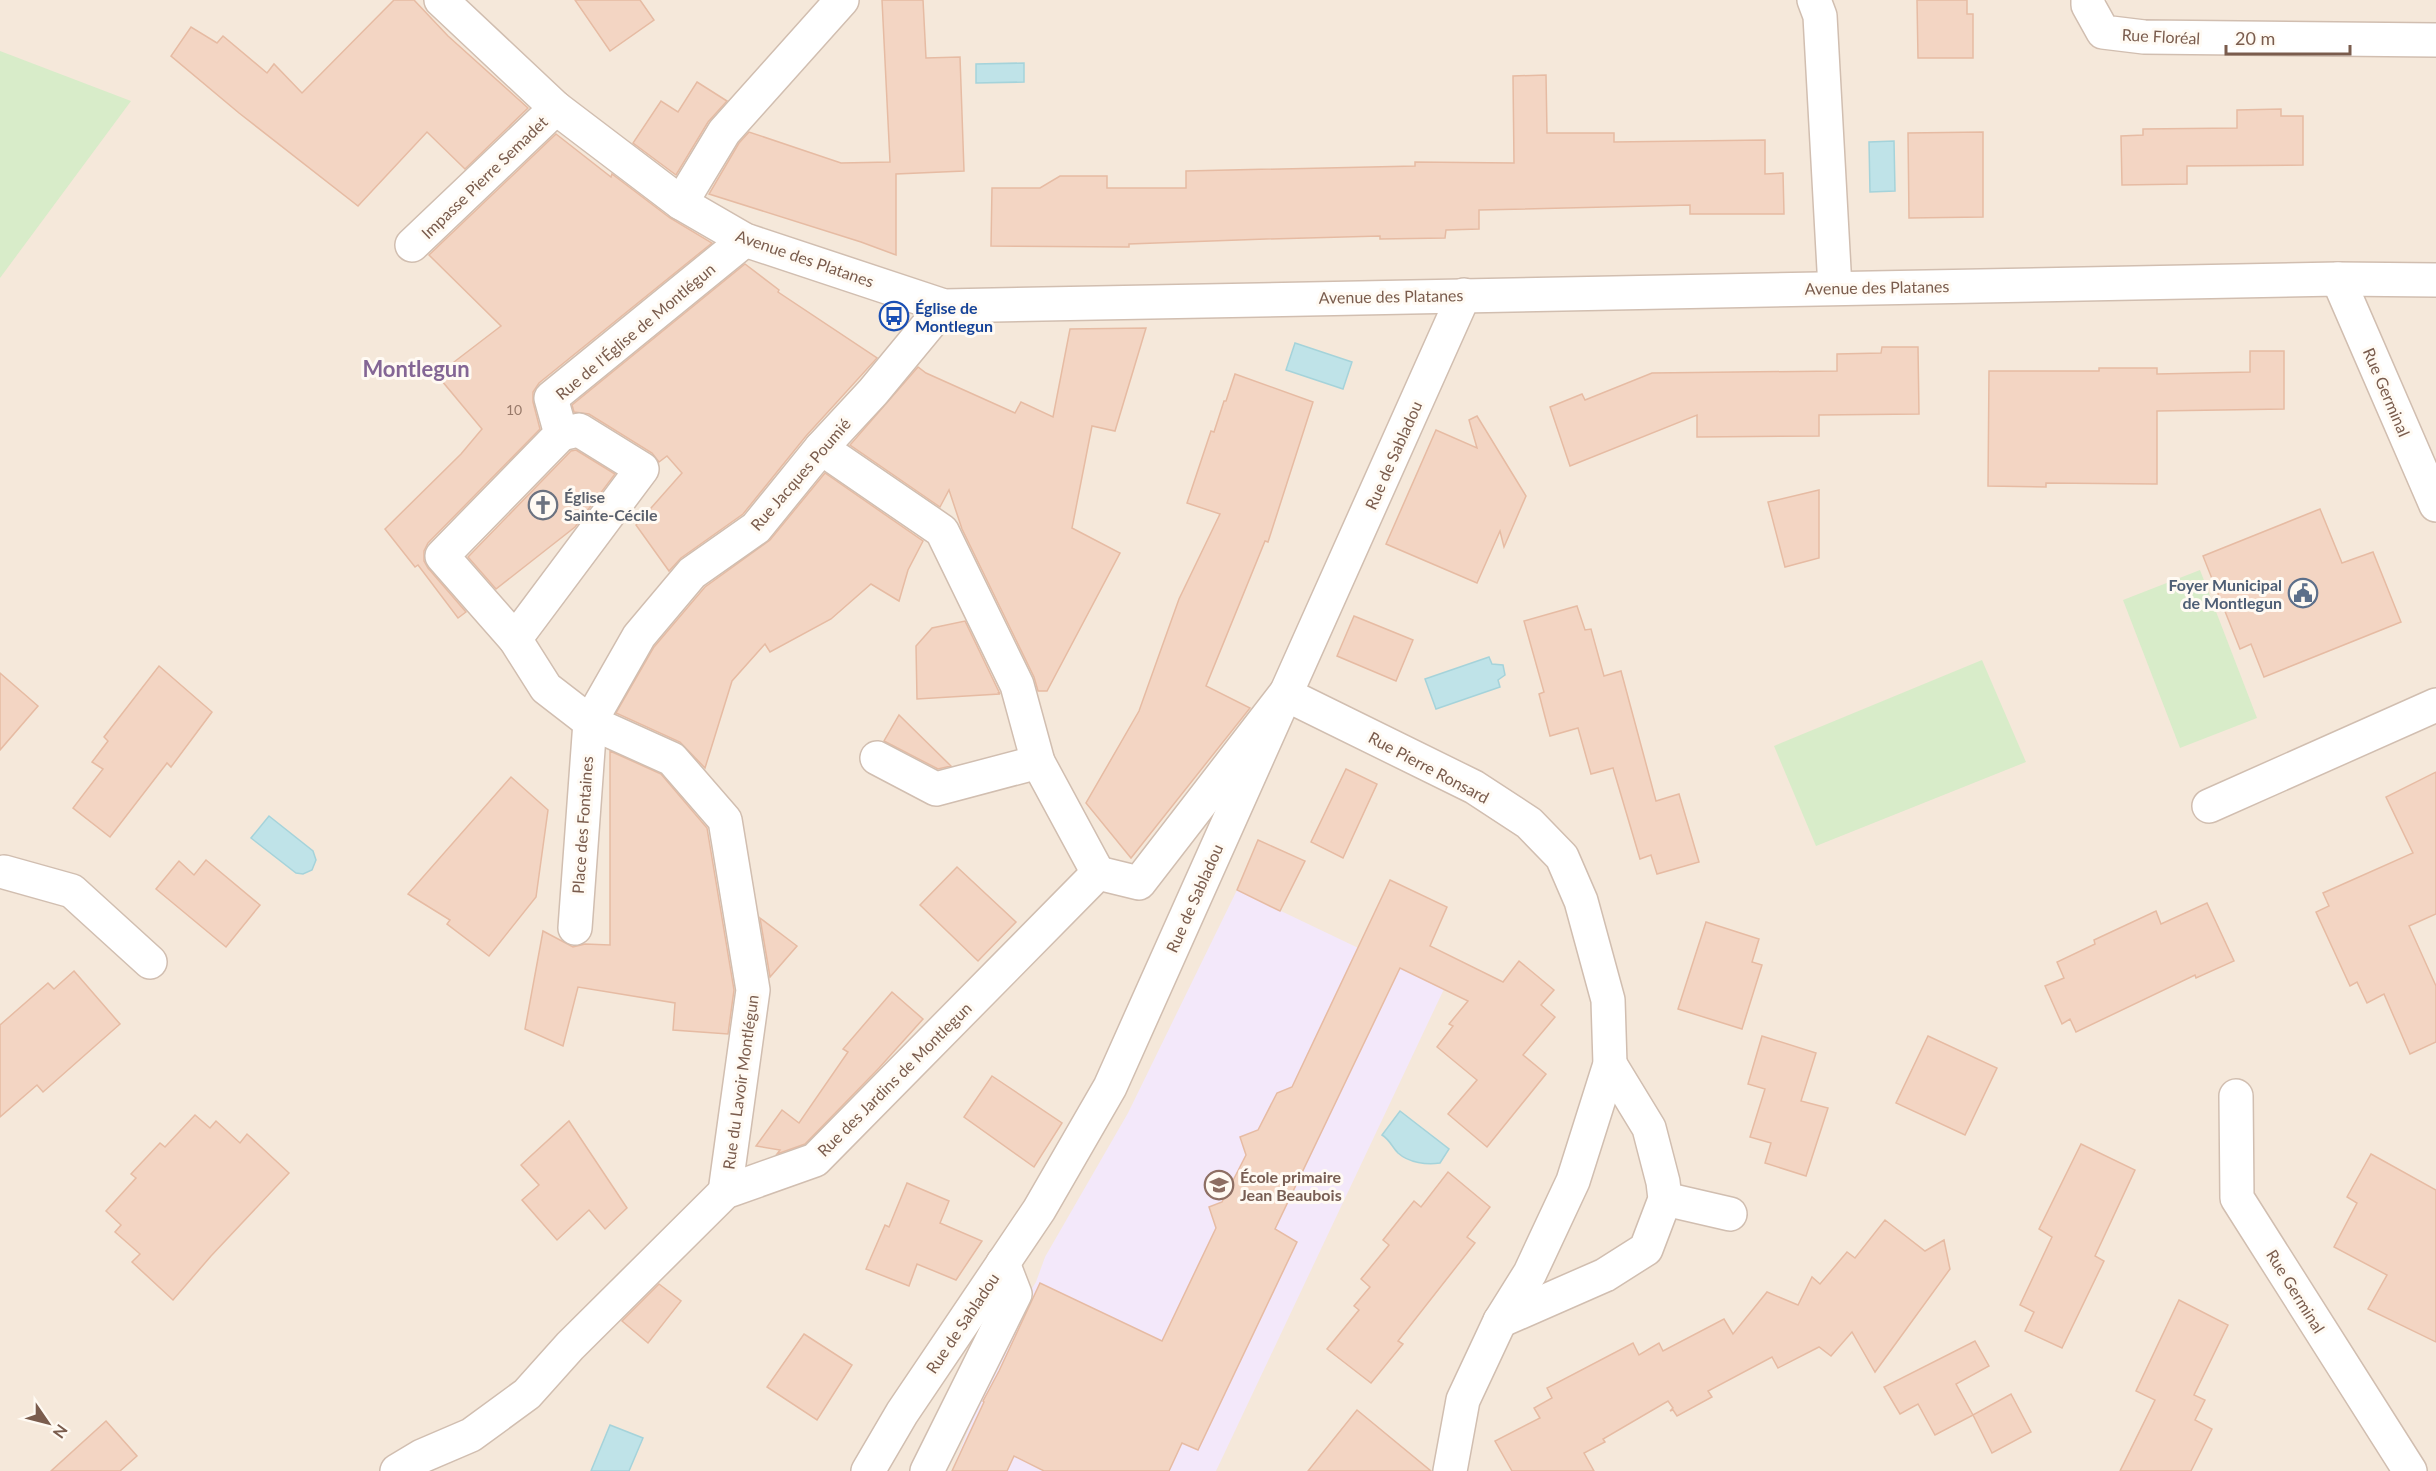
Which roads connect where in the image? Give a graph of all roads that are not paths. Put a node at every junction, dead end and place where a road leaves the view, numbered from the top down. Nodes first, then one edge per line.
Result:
1 (441, 0) edge
2 (842, 0) edge
3 (1814, 0) edge
4 (2088, 0) edge
5 (2436, 40) edge
6 (556, 108) junction
7 (681, 203) junction
8 (745, 240) junction
9 (412, 245) dead end
10 (2338, 279) junction
11 (2436, 280) edge
12 (1834, 288) junction
13 (1464, 295) junction
14 (944, 306) junction
15 (561, 434) junction
16 (821, 448) junction
17 (2436, 505) edge
18 (515, 639) junction
19 (1285, 694) junction
20 (2436, 705) edge
21 (590, 722) junction
22 (877, 758) dead end
23 (1038, 762) junction
24 (2210, 806) dead end
25 (1098, 873) junction
26 (1, 876) edge
27 (575, 928) dead end
28 (150, 962) dead end
29 (1610, 1064) junction
30 (2236, 1095) dead end
31 (725, 1192) junction
32 (1665, 1199) junction
33 (1730, 1214) dead end
34 (1003, 1263) junction
35 (1500, 1321) junction
36 (415, 1466) edge
37 (868, 1471) edge
38 (927, 1471) edge
39 (1450, 1471) edge
40 (2410, 1471) edge

1 - 6 street, Avenue des Platanes
2 - 7 street
3 - 12 street
4 - 5 street, Rue Floréal
6 - 7 street, Avenue des Platanes
6 - 9 street, Impasse Pierre Semadet
7 - 8 street, Avenue des Platanes
8 - 14 street, Avenue des Platanes
8 - 15 street, Rue de l'Église de Montlégun
10 - 11 street, Avenue des Platanes
10 - 12 street, Avenue des Platanes
10 - 17 street, Rue Germinal
12 - 13 street, Avenue des Platanes
13 - 14 street, Avenue des Platanes
13 - 19 street, Rue de Sabladou
14 - 16 street, Rue Jacques Poumié
15 - 18 street
15 - 18 street
16 - 21 street, Rue Jacques Poumié
16 - 23 street
18 - 21 street
19 - 25 street
19 - 29 street, Rue Pierre Ronsard
19 - 34 street, Rue de Sabladou
20 - 24 street
21 - 27 street, Place des Fontaines
21 - 31 street, Rue du Lavoir Montlégun
22 - 23 street
23 - 25 street
25 - 31 street, Rue des Jardins de Montlegun
26 - 28 street
29 - 32 street, Rue Pierre Ronsard
29 - 35 street, Rue Pierre Ronsard
30 - 40 street, Rue Germinal
31 - 36 street, Rue des Jardins de Montlegun
32 - 33 street
32 - 35 street
34 - 37 street, Rue de Sabladou
34 - 38 street
35 - 39 street, Rue Pierre Ronsard

